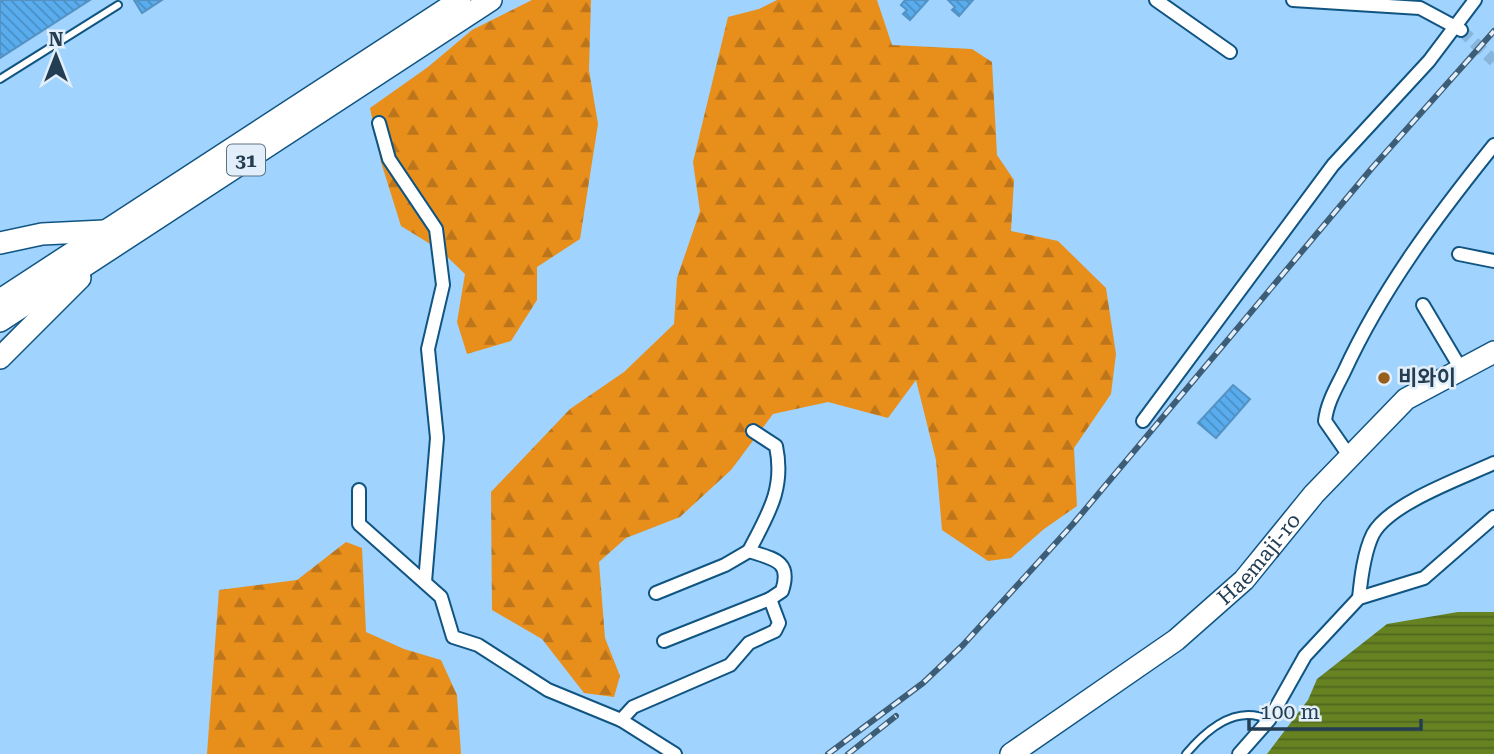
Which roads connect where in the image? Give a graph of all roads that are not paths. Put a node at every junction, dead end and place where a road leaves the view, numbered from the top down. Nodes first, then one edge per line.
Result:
1 (460, 0) edge
2 (491, 0) edge
3 (1156, 0) edge
4 (1293, 0) edge
5 (1475, 0) edge
6 (118, 5) dead end
7 (1458, 28) junction
8 (1230, 52) dead end
9 (0, 79) edge
10 (379, 123) dead end
11 (1494, 145) edge
12 (106, 231) junction
13 (0, 243) edge
14 (103, 253) junction
15 (1459, 254) dead end
16 (1494, 261) edge
17 (0, 300) edge
18 (1423, 305) dead end
19 (0, 321) edge
20 (1494, 352) edge
21 (0, 358) edge
22 (1461, 369) junction
23 (1143, 421) dead end
24 (753, 431) dead end
25 (1350, 457) junction
26 (1494, 463) edge
27 (359, 490) dead end
28 (1494, 517) edge
29 (749, 551) junction
30 (425, 582) junction
31 (656, 593) dead end
32 (1359, 597) junction
33 (770, 599) junction
34 (664, 641) dead end
35 (621, 720) junction
36 (1269, 720) junction
37 (675, 754) edge
38 (1011, 754) edge
39 (1186, 754) edge
40 (1239, 754) edge

1 - 12 main road, 31
2 - 14 main road, 31
3 - 8 street
4 - 7 street
5 - 7 street
6 - 9 lane
7 - 23 street
10 - 30 street
11 - 25 street
12 - 13 main road
12 - 17 main road, 31
14 - 19 main road, 31
14 - 21 main road
15 - 16 street
18 - 22 street
20 - 22 main road, Haemaji-ro
22 - 25 main road, Haemaji-ro
24 - 29 street
25 - 38 main road, Haemaji-ro
26 - 32 street
27 - 30 street
28 - 32 street
29 - 31 street
29 - 33 street
30 - 35 street
32 - 36 street
33 - 34 street
33 - 35 street
35 - 37 street
36 - 39 lane
36 - 40 street

